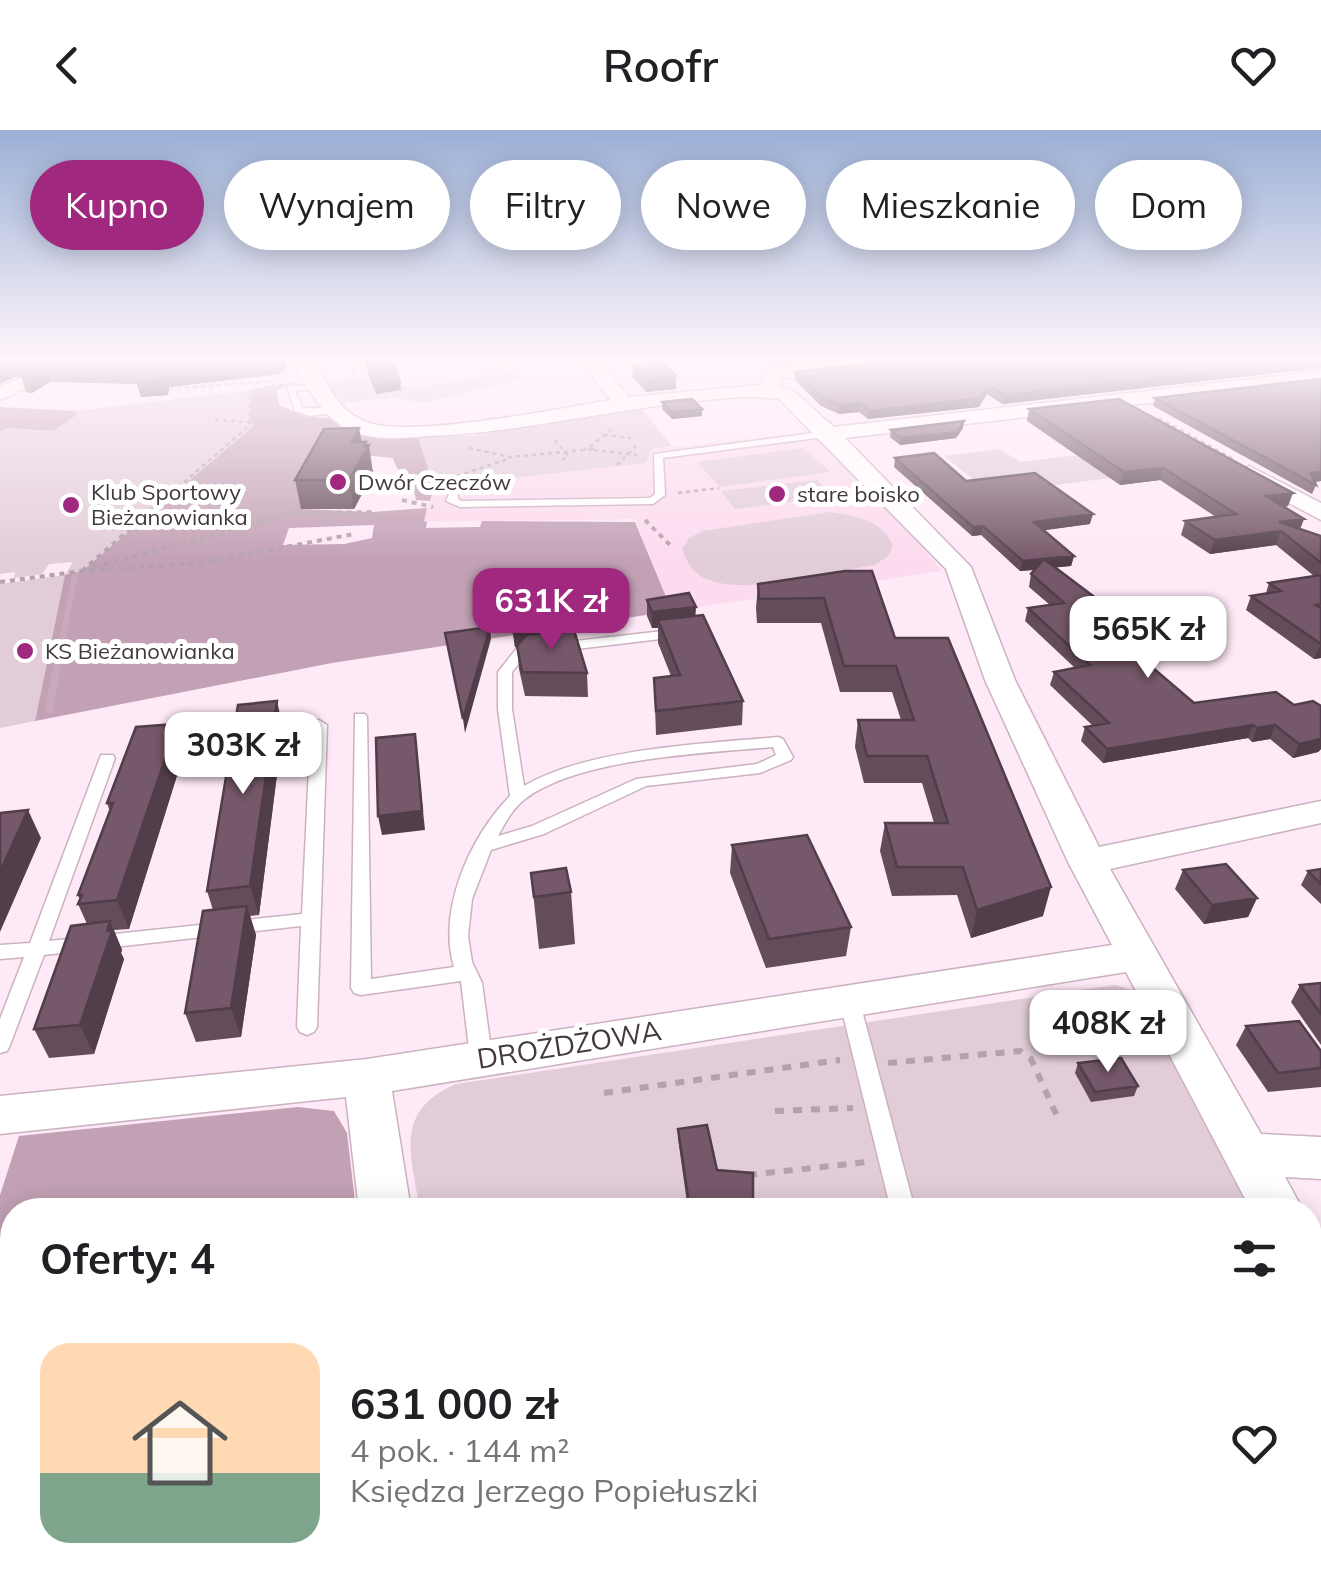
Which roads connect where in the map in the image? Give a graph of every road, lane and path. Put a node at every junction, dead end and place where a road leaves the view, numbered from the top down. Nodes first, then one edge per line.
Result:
1 (248, 427) edge
2 (362, 427) edge
3 (483, 427) edge
4 (821, 427) edge
5 (889, 427) edge
6 (1171, 427) edge
7 (459, 431) junction
8 (829, 434) junction
9 (604, 435) dead end
10 (631, 438) dead end
11 (555, 440) dead end
12 (636, 446) dead end
13 (563, 450) junction
14 (628, 456) junction
15 (658, 456) junction
16 (512, 457) junction
17 (562, 460) dead end
18 (1235, 462) joint
19 (617, 465) dead end
20 (719, 488) dead end
21 (411, 489) dead end
22 (454, 494) dead end
23 (670, 494) dead end
24 (402, 500) dead end
25 (428, 506) dead end
26 (372, 512) dead end
27 (1321, 513) edge
28 (639, 514) dead end
29 (354, 534) dead end
30 (671, 546) dead end
31 (82, 571) junction
32 (0, 582) edge
33 (706, 630) edge
34 (360, 717) dead end
35 (319, 725) dead end
36 (107, 758) dead end
37 (518, 797) junction
38 (1321, 812) edge
39 (485, 846) junction
40 (1088, 862) junction
41 (312, 919) junction
42 (37, 949) junction
43 (0, 952) edge
44 (1136, 956) junction
45 (464, 973) junction
46 (850, 1002) junction
47 (308, 1027) dead end
48 (0, 1045) edge
49 (481, 1057) junction
50 (864, 1061) junction
51 (367, 1077) junction
52 (604, 1094) dead end
53 (876, 1108) junction
54 (775, 1111) dead end
55 (0, 1116) edge
56 (1056, 1116) dead end
57 (1247, 1154) junction
58 (1321, 1158) edge
59 (890, 1160) junction
60 (734, 1178) edge
61 (382, 1198) edge
62 (899, 1198) edge
63 (1271, 1198) edge

1 - 31 path
2 - 7 street
3 - 7 street
4 - 8 street
5 - 8 street
6 - 18 path
7 - 16 path
8 - 15 lane
8 - 40 street
9 - 10 path
11 - 13 path
12 - 14 path
13 - 14 path
13 - 16 path
13 - 17 path
14 - 15 path
14 - 19 path
15 - 22 lane
16 - 21 path
18 - 27 street
20 - 23 path
24 - 25 path
26 - 31 path
28 - 30 path
29 - 31 path
31 - 32 path
33 - 37 lane
34 - 45 lane
35 - 41 lane
36 - 42 lane
37 - 39 lane
37 - 39 lane
38 - 40 street
39 - 45 lane
40 - 44 street
41 - 42 lane
41 - 47 lane
42 - 43 lane
42 - 48 lane
44 - 46 street, DROŻDŻOWA
44 - 57 street
45 - 49 lane
46 - 49 street, DROŻDŻOWA
46 - 50 lane
49 - 51 street, DROŻDŻOWA
50 - 52 path
50 - 53 lane
50 - 56 path
51 - 55 street, DROŻDŻOWA
51 - 61 street
53 - 54 path
53 - 59 lane
57 - 58 street
57 - 63 street
59 - 60 path
59 - 62 lane

